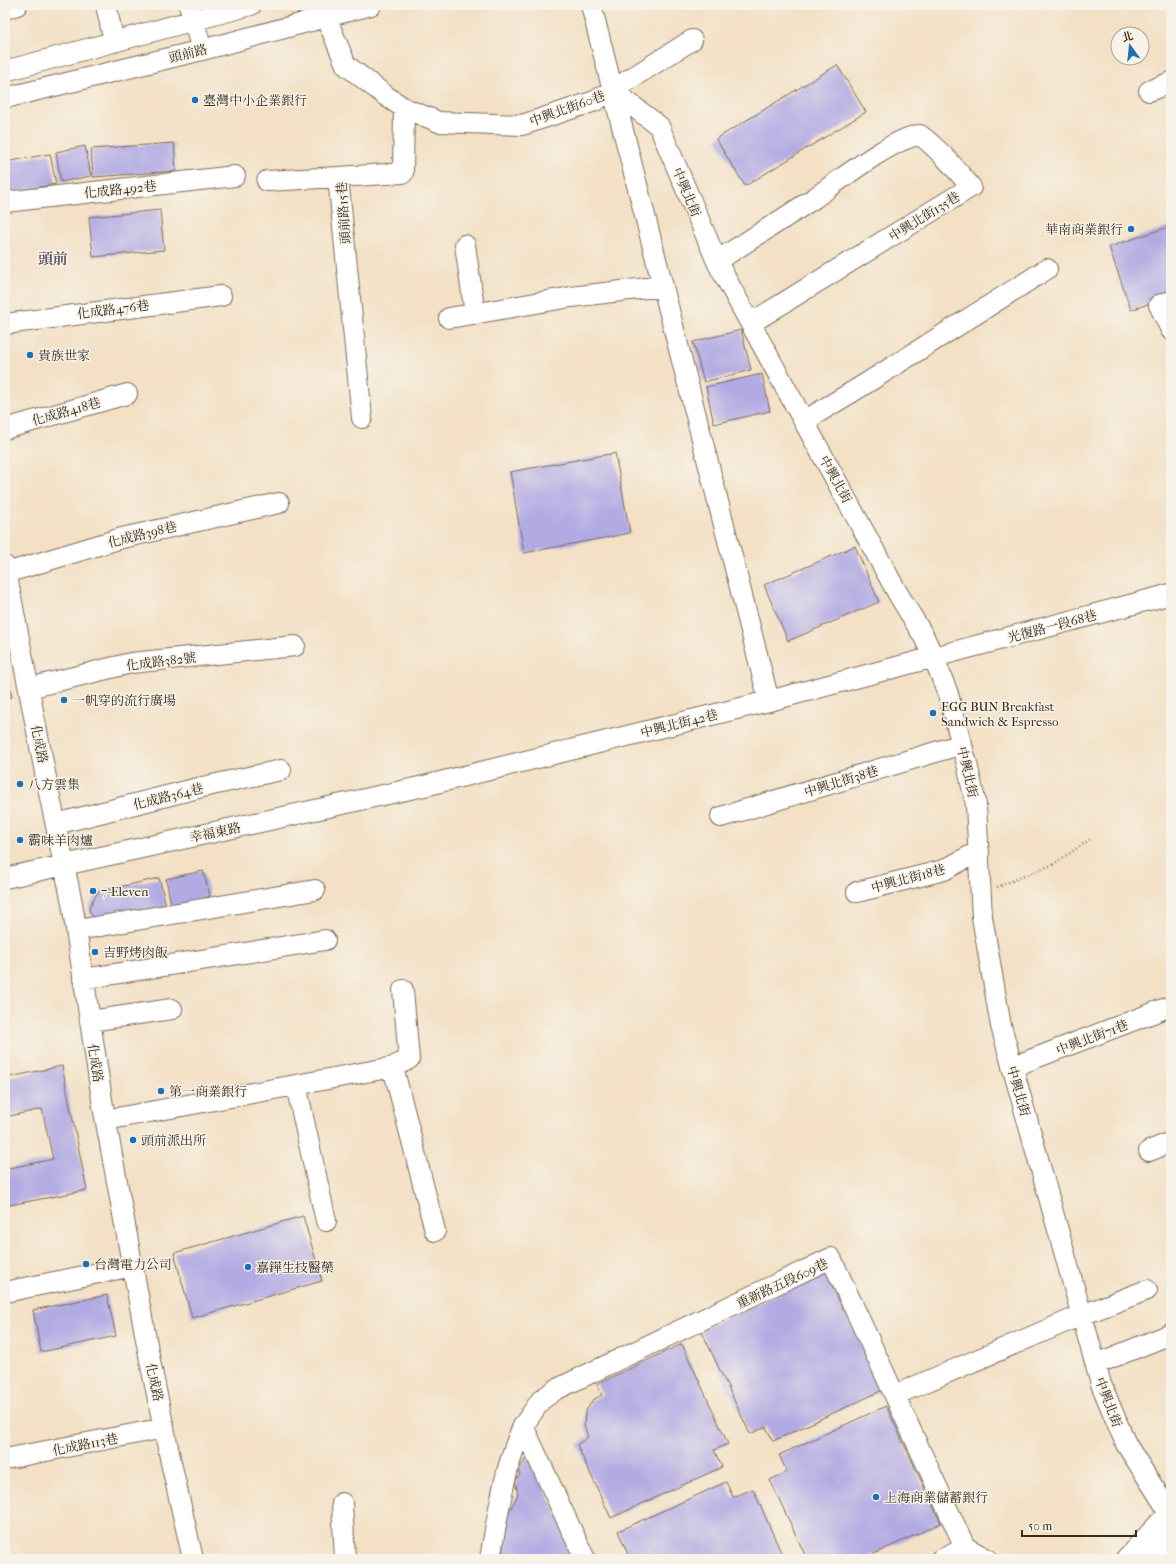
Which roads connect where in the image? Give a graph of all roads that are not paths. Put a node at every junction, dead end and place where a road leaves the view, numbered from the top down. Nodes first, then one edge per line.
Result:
1 (17, 5) edge
2 (106, 5) edge
3 (251, 5) edge
4 (371, 5) edge
5 (591, 5) edge
6 (5, 9) edge
7 (325, 11) edge
8 (192, 12) edge
9 (692, 40) dead end
10 (114, 42) junction
11 (202, 50) junction
12 (5, 70) edge
13 (1171, 82) edge
14 (613, 91) junction
15 (1149, 91) dead end
16 (5, 98) edge
17 (404, 108) junction
18 (235, 176) dead end
19 (338, 177) junction
20 (267, 181) dead end
21 (5, 202) edge
22 (465, 245) dead end
23 (718, 264) junction
24 (1047, 269) dead end
25 (663, 286) junction
26 (221, 296) dead end
27 (1171, 301) edge
28 (475, 314) junction
29 (449, 318) dead end
30 (751, 323) junction
31 (5, 324) edge
32 (1171, 330) edge
33 (127, 394) dead end
34 (362, 418) dead end
35 (804, 421) junction
36 (5, 429) edge
37 (279, 503) dead end
38 (6, 569) edge
39 (1171, 594) edge
40 (295, 646) dead end
41 (934, 658) junction
42 (29, 688) junction
43 (769, 701) junction
44 (962, 744) junction
45 (281, 770) dead end
46 (424, 786) joint
47 (721, 817) dead end
48 (56, 824) junction
49 (979, 851) junction
50 (65, 865) junction
51 (5, 878) edge
52 (315, 890) dead end
53 (857, 892) dead end
54 (77, 930) junction
55 (324, 940) dead end
56 (84, 979) junction
57 (403, 990) dead end
58 (1171, 1006) edge
59 (172, 1009) dead end
60 (90, 1021) junction
61 (393, 1067) junction
62 (1012, 1067) junction
63 (296, 1085) junction
64 (106, 1120) junction
65 (1171, 1142) edge
66 (1149, 1151) dead end
67 (326, 1222) dead end
68 (435, 1231) dead end
69 (133, 1266) junction
70 (1148, 1290) dead end
71 (5, 1292) edge
72 (1082, 1315) junction
73 (1171, 1334) edge
74 (1096, 1364) junction
75 (895, 1395) junction
76 (524, 1426) junction
77 (164, 1428) junction
78 (5, 1460) edge
79 (342, 1503) dead end
80 (1171, 1513) edge
81 (1171, 1536) edge
82 (967, 1553) edge
83 (193, 1559) edge
84 (345, 1559) edge
85 (490, 1559) edge
86 (585, 1559) edge
87 (941, 1559) edge
88 (987, 1559) edge
89 (1127, 1559) edge
90 (1150, 1559) edge

1 - 6 street
2 - 10 street
3 - 8 street
4 - 7 street, 頭前路
5 - 14 street
7 - 11 street, 頭前路
7 - 17 street
8 - 10 street
8 - 11 street
9 - 14 street, 中興北街60巷
10 - 12 street
11 - 16 street, 頭前路
13 - 15 street
14 - 17 street, 中興北街60巷
14 - 23 street, 中興北街
14 - 25 street
17 - 19 street, 頭前路15巷
18 - 21 street, 化成路492巷
19 - 20 street
19 - 34 street, 頭前路15巷
22 - 28 street
23 - 30 street, 中興北街
23 - 30 street, 中興北街135巷
24 - 35 street
25 - 28 street
25 - 43 street
26 - 31 street, 化成路476巷
27 - 32 street
28 - 29 street
30 - 35 street, 中興北街
33 - 36 street, 化成路418巷
35 - 41 street, 中興北街
37 - 38 street, 化成路398巷
38 - 42 street, 化成路
39 - 41 street, 光復路一段68巷
40 - 42 street, 化成路382號
41 - 43 street, 中興北街42巷
41 - 44 street, 中興北街
42 - 48 street, 化成路
43 - 46 street, 中興北街42巷
44 - 47 street, 中興北街38巷
44 - 49 street, 中興北街
45 - 48 street, 化成路364巷
46 - 50 street, 幸福東路
48 - 50 street, 化成路
49 - 53 street, 中興北街18巷
49 - 62 street, 中興北街
50 - 51 street, 幸福東路
50 - 54 street, 化成路
52 - 54 street
54 - 56 street, 化成路
55 - 56 street
56 - 60 street, 化成路
57 - 61 street
58 - 62 street, 中興北街71巷
59 - 60 street
60 - 64 street, 化成路
61 - 63 street
61 - 68 street
62 - 72 street, 中興北街
63 - 64 street
63 - 67 street
64 - 69 street, 化成路
65 - 66 street
69 - 71 street
69 - 77 street, 化成路
70 - 72 street
72 - 74 street, 中興北街
72 - 75 street
73 - 74 street
74 - 80 street, 中興北街
75 - 76 street, 重新路五段609巷
75 - 82 street, 重新路五段609巷
76 - 85 street, 重新路五段609巷
76 - 86 street
77 - 78 street, 化成路113巷
77 - 83 street, 化成路
79 - 84 street
80 - 89 main road
81 - 90 main road
82 - 87 street
82 - 88 street

